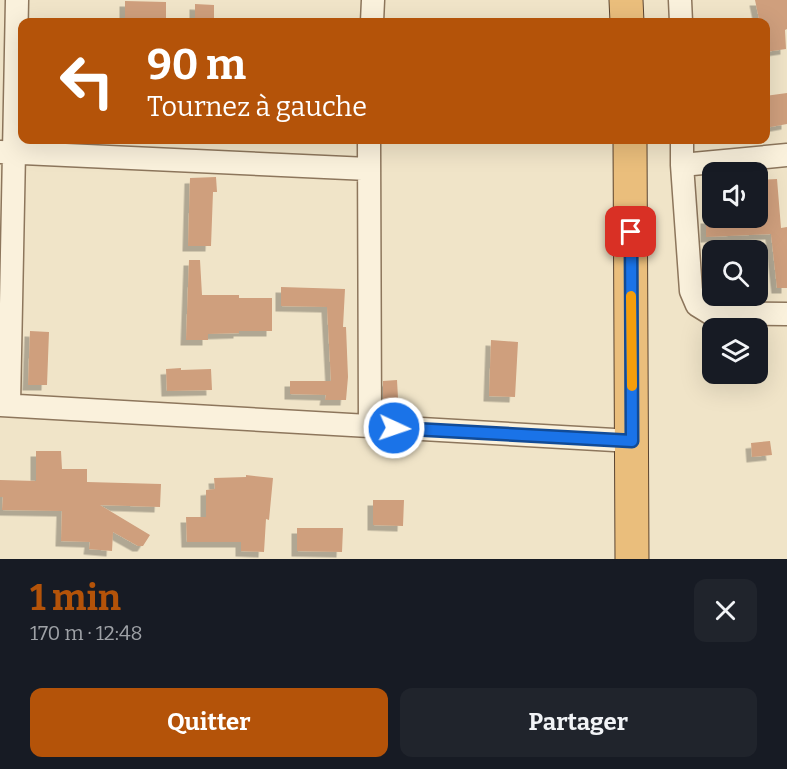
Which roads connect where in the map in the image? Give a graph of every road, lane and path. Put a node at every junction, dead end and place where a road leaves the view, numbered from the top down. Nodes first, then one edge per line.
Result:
1 (18, 0) edge
2 (373, 0) edge
3 (626, 0) edge
4 (680, 0) edge
5 (372, 18) edge
6 (627, 18) edge
7 (681, 18) edge
8 (369, 144) edge
9 (630, 144) edge
10 (682, 144) edge
11 (7, 152) edge
12 (787, 155) edge
13 (682, 165) junction
14 (368, 169) junction
15 (787, 314) edge
16 (4, 405) edge
17 (370, 426) junction
18 (632, 441) junction
19 (632, 559) edge

1 - 11 street
2 - 5 street
3 - 6 highway
4 - 7 street
8 - 14 street
9 - 18 highway
10 - 13 street
11 - 14 street
11 - 16 street
12 - 13 street
13 - 15 street
14 - 17 street
16 - 17 street
17 - 18 street
18 - 19 highway

